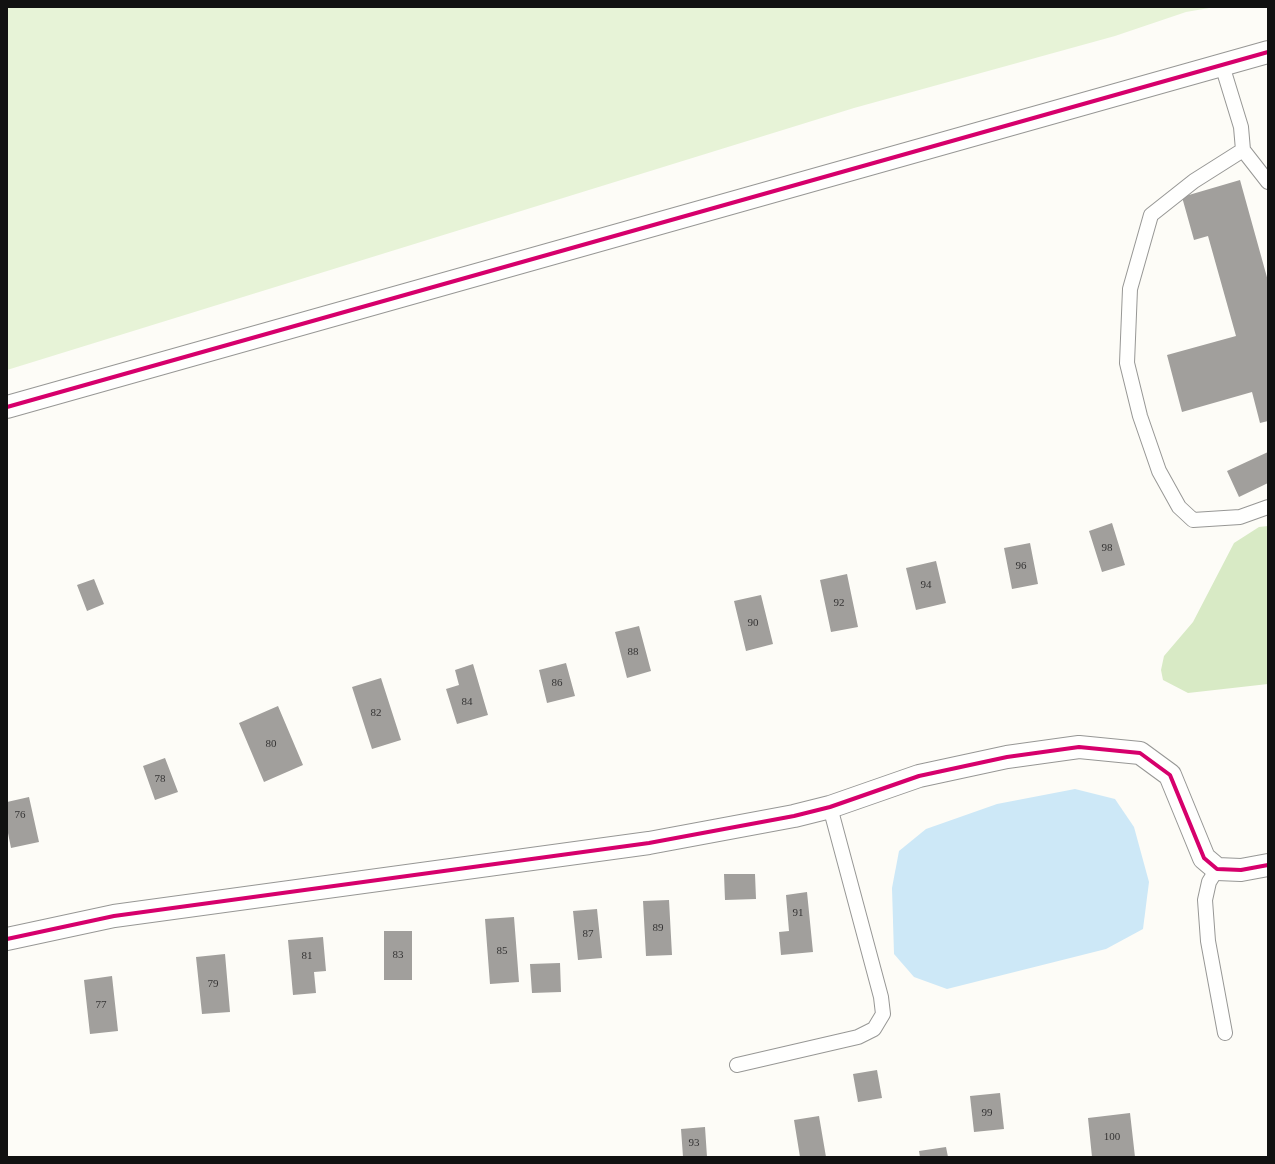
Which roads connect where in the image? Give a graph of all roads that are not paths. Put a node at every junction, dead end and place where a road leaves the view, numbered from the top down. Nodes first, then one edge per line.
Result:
1 (1268, 52) edge
2 (1222, 65) junction
3 (1243, 150) junction
4 (1268, 182) edge
5 (7, 407) edge
6 (1268, 507) edge
7 (830, 807) junction
8 (1268, 865) edge
9 (1217, 869) junction
10 (7, 939) edge
11 (1225, 1033) dead end
12 (737, 1065) dead end

1 - 2 street
2 - 3 lane
2 - 5 street
3 - 4 lane
3 - 6 lane
7 - 9 street
7 - 10 street
7 - 12 lane
8 - 9 street
9 - 11 lane

